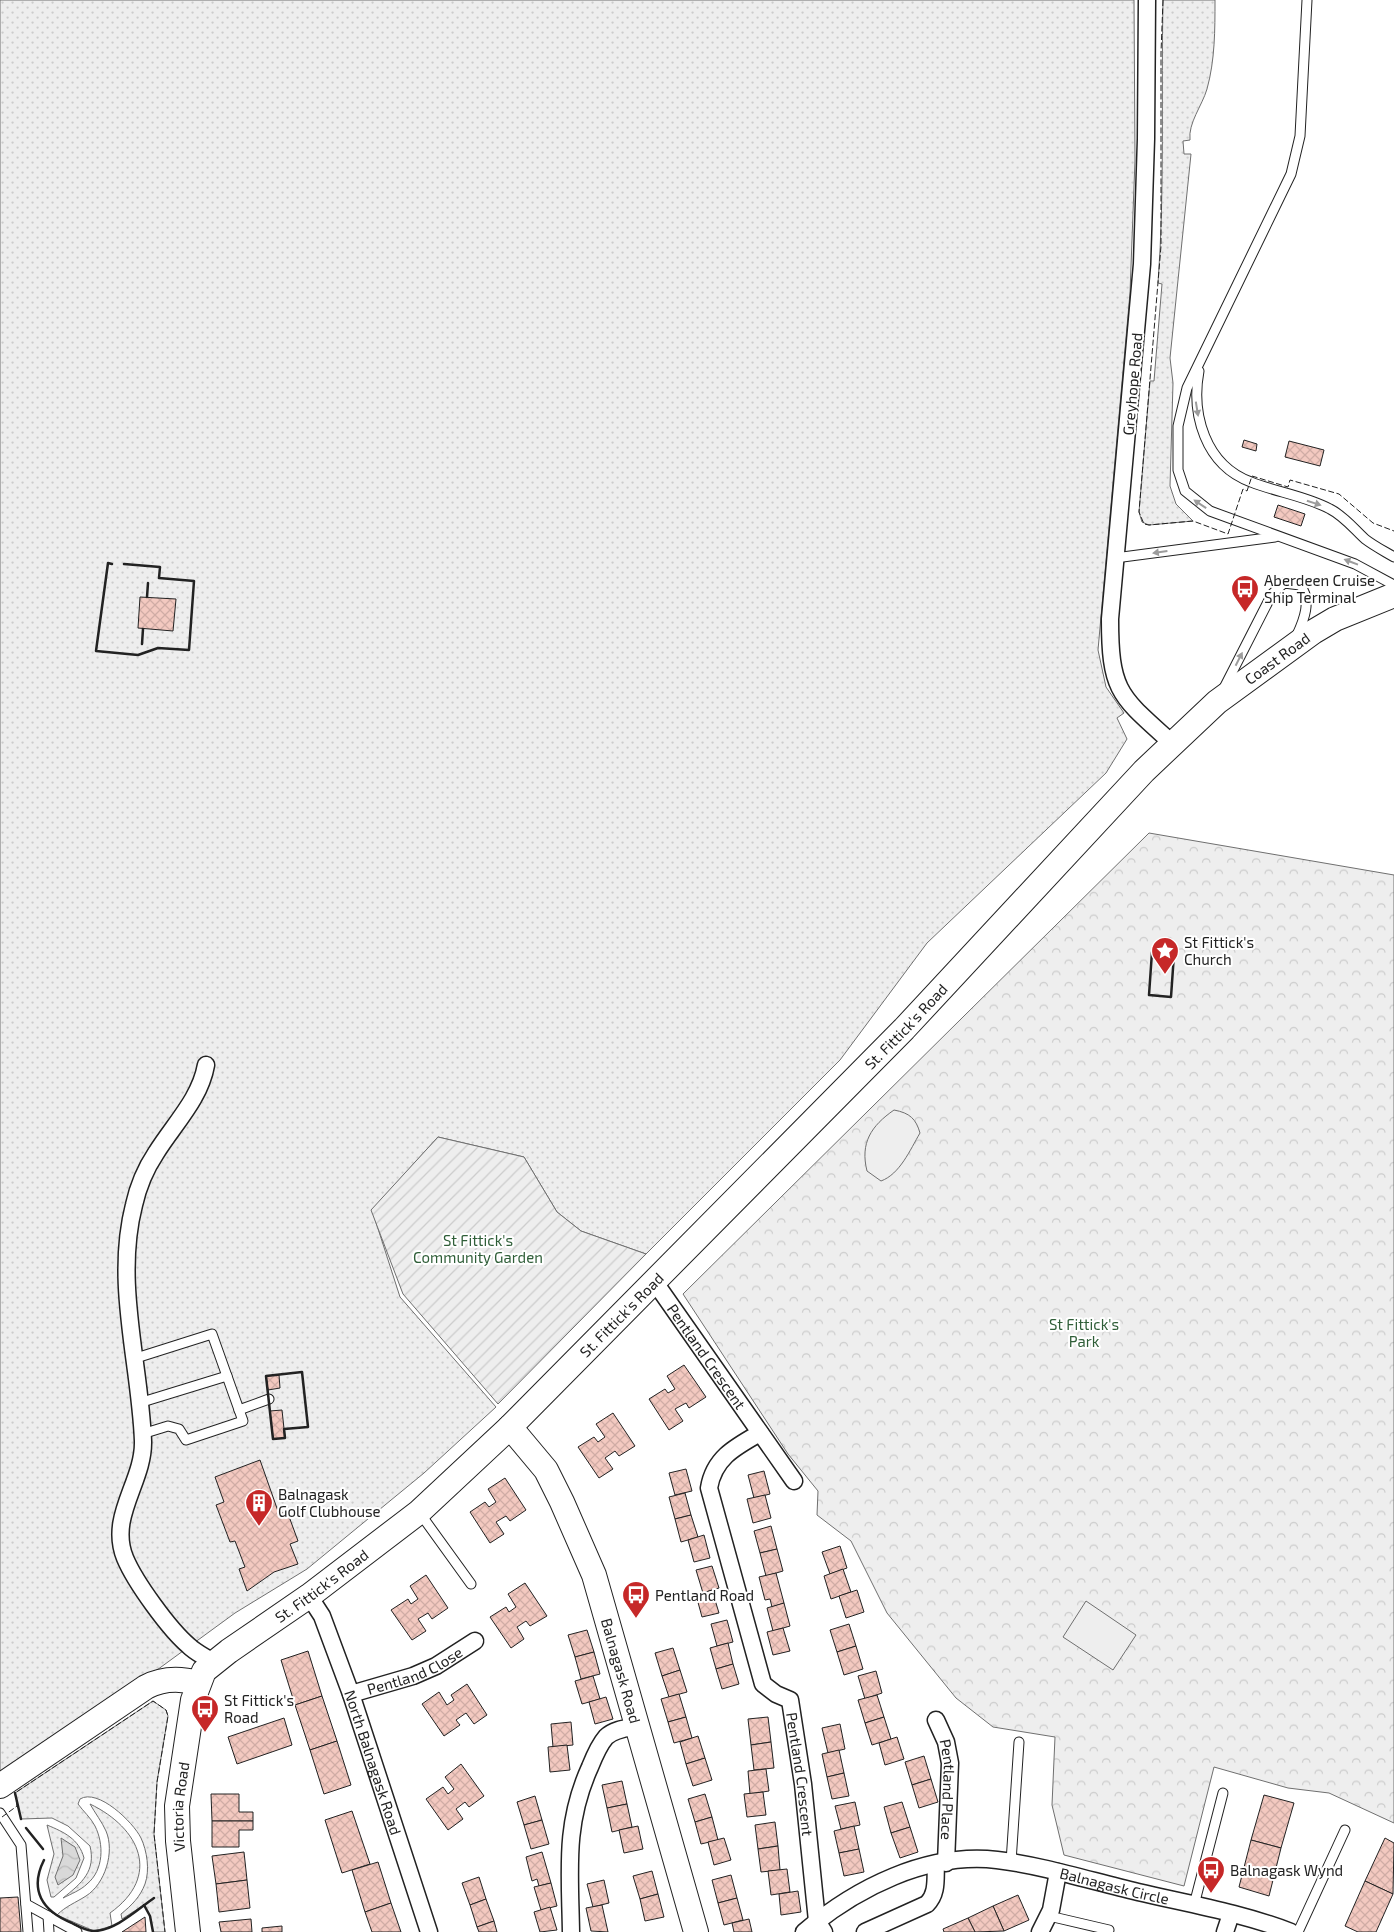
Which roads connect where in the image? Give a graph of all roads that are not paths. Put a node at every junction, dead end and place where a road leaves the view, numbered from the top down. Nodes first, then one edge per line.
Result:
1 (1147, 0) edge
2 (1307, 0) edge
3 (1201, 361) junction
4 (1278, 536) junction
5 (1382, 550) junction
6 (1394, 552) edge
7 (1394, 557) edge
8 (1116, 558) junction
9 (1394, 585) edge
10 (1394, 595) edge
11 (1292, 647) junction
12 (1217, 702) junction
13 (1172, 744) junction
14 (206, 1065) dead end
15 (654, 1281) junction
16 (133, 1359) junction
17 (227, 1376) junction
18 (269, 1399) dead end
19 (138, 1403) junction
20 (239, 1410) junction
21 (510, 1428) junction
22 (760, 1433) junction
23 (142, 1434) junction
24 (794, 1481) dead end
25 (419, 1512) junction
26 (471, 1584) dead end
27 (309, 1596) junction
28 (475, 1641) dead end
29 (214, 1663) junction
30 (198, 1683) junction
31 (351, 1694) junction
32 (936, 1720) dead end
33 (638, 1726) junction
34 (1019, 1742) dead end
35 (0, 1786) edge
36 (1223, 1793) dead end
37 (0, 1813) edge
38 (1345, 1830) dead end
39 (1011, 1862) junction
40 (941, 1863) junction
41 (1058, 1872) junction
42 (26, 1904) junction
43 (1194, 1905) junction
44 (1231, 1914) junction
45 (48, 1916) junction
46 (1049, 1916) junction
47 (821, 1927) edge
48 (1108, 1930) dead end
49 (28, 1932) edge
50 (49, 1932) edge
51 (77, 1932) edge
52 (188, 1932) edge
53 (429, 1932) edge
54 (571, 1932) edge
55 (696, 1932) edge
56 (804, 1932) edge
57 (864, 1932) edge
58 (1040, 1932) edge
59 (1225, 1932) edge
60 (1291, 1932) edge
61 (1298, 1932) edge

1 - 8 street, Greyhope Road
2 - 3 lane
4 -> 3 lane
3 -> 5 lane
4 -> 8 lane
9 -> 4 lane
5 - 6 lane
5 - 7 lane
8 - 13 street, Greyhope Road
10 - 11 street, Coast Road
11 - 12 street, Coast Road
12 -> 11 lane
12 - 13 street, Coast Road
13 - 15 street, St. Fittick's Road
14 - 16 street
15 - 21 street, St. Fittick's Road
15 - 22 street, Pentland Crescent
16 - 17 lane
16 - 19 street
17 - 19 lane
17 - 20 lane
18 - 20 lane
19 - 23 street
20 - 23 lane
21 - 25 street, St. Fittick's Road
21 - 33 street, Balnagask Road
22 - 24 street, Pentland Crescent
22 - 47 street, Pentland Crescent
23 - 29 street
25 - 26 lane
25 - 27 street, St. Fittick's Road
27 - 29 street, St. Fittick's Road
27 - 31 street, North Balnagask Road
28 - 31 street, Pentland Close
29 - 30 street, St. Fittick's Road
30 - 35 street
30 - 52 street, Victoria Road
31 - 53 street, North Balnagask Road
32 - 40 street, Pentland Place
33 - 54 street
33 - 55 street, Balnagask Road
34 - 39 lane
36 - 43 lane
37 - 42 lane
38 - 61 lane
39 - 40 street, Balnagask Circle
39 - 41 street, Balnagask Circle
40 - 47 street, Balnagask Circle
40 - 57 street
41 - 43 street, Balnagask Circle
41 - 46 street
42 - 45 lane
42 - 49 lane
43 - 44 street, Balnagask Circle
44 - 59 street
44 - 60 street, Balnagask Circle
45 - 50 lane
45 - 51 lane
46 - 48 lane
46 - 58 street
47 - 56 street, Balnagask Circle

